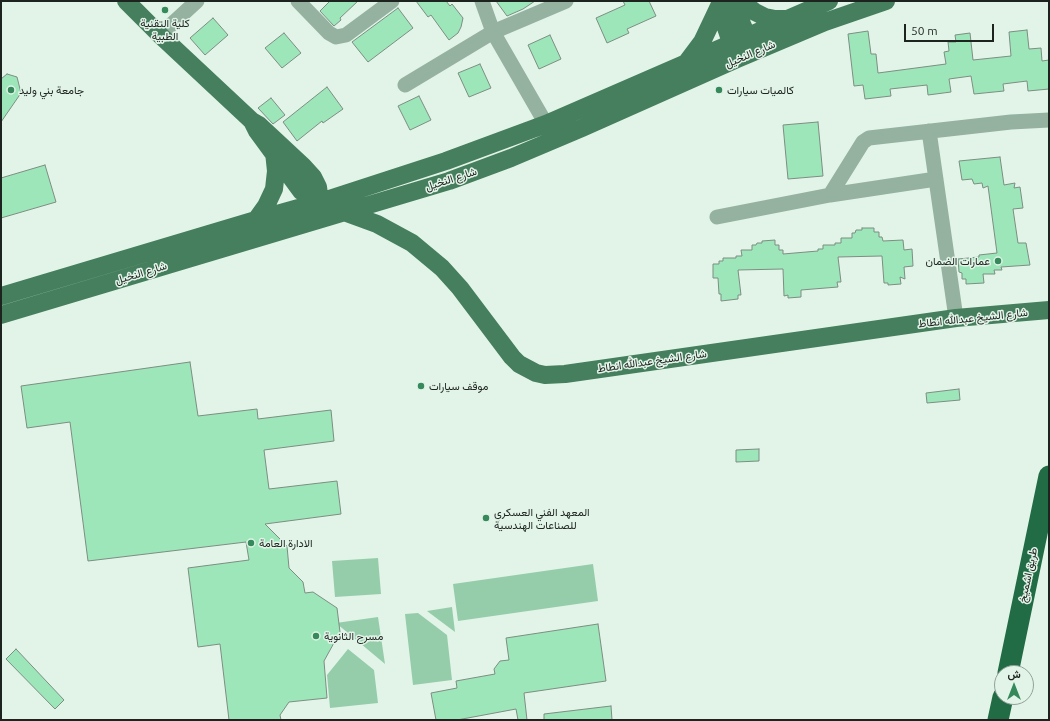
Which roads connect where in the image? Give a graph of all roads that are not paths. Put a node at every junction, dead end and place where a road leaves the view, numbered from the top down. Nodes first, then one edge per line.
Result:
1 (126, 1) edge
2 (197, 1) edge
3 (298, 1) edge
4 (392, 1) edge
5 (482, 1) edge
6 (566, 1) edge
7 (741, 1) edge
8 (829, 1) edge
9 (886, 1) edge
10 (725, 2) edge
11 (786, 19) junction
12 (493, 32) junction
13 (160, 35) junction
14 (742, 48) junction
15 (686, 63) junction
16 (405, 85) dead end
17 (1049, 120) edge
18 (252, 121) junction
19 (546, 124) junction
20 (929, 131) junction
21 (274, 152) junction
22 (309, 173) junction
23 (936, 179) junction
24 (368, 187) junction
25 (830, 195) junction
26 (320, 202) junction
27 (343, 212) junction
28 (717, 217) dead end
29 (256, 220) junction
30 (315, 220) junction
31 (1, 296) edge
32 (1049, 310) edge
33 (1, 315) edge
34 (956, 318) junction
35 (1049, 476) edge
36 (1010, 665) edge
37 (1001, 705) edge
38 (998, 720) edge

1 - 13 main road, شارع الشيخ عبدالله انطاط
2 - 13 street
3 - 4 street
5 - 12 street
6 - 12 street
7 - 11 main road
8 - 11 main road, شارع النخيل
9 - 14 main road, شارع النخيل
10 - 14 main road
10 - 15 main road
11 - 14 main road, شارع النخيل
12 - 16 street
12 - 19 street
13 - 18 main road, شارع الشيخ عبدالله انطاط
14 - 15 main road, شارع النخيل
14 - 27 main road, شارع النخيل
15 - 19 main road, شارع النخيل
17 - 20 street
18 - 21 main road, شارع الشيخ عبدالله انطاط
18 - 22 main road, شارع الشيخ عبدالله انطاط
19 - 24 main road, شارع النخيل
20 - 23 street
20 - 25 street
21 - 26 main road, شارع الشيخ عبدالله انطاط
21 - 29 main road
22 - 24 main road
22 - 26 main road, شارع الشيخ عبدالله انطاط
23 - 25 street
23 - 34 street
24 - 26 main road, شارع النخيل
25 - 28 street
26 - 27 main road, شارع الشيخ عبدالله انطاط
26 - 29 main road, شارع النخيل
26 - 30 main road, شارع الشيخ عبدالله انطاط
27 - 30 main road, شارع النخيل
27 - 34 main road, شارع الشيخ عبدالله انطاط
29 - 31 main road, شارع النخيل
30 - 33 main road, شارع النخيل
32 - 34 main road, شارع الشيخ عبدالله انطاط
35 - 36 highway, طريق اشميخ
37 - 38 highway

